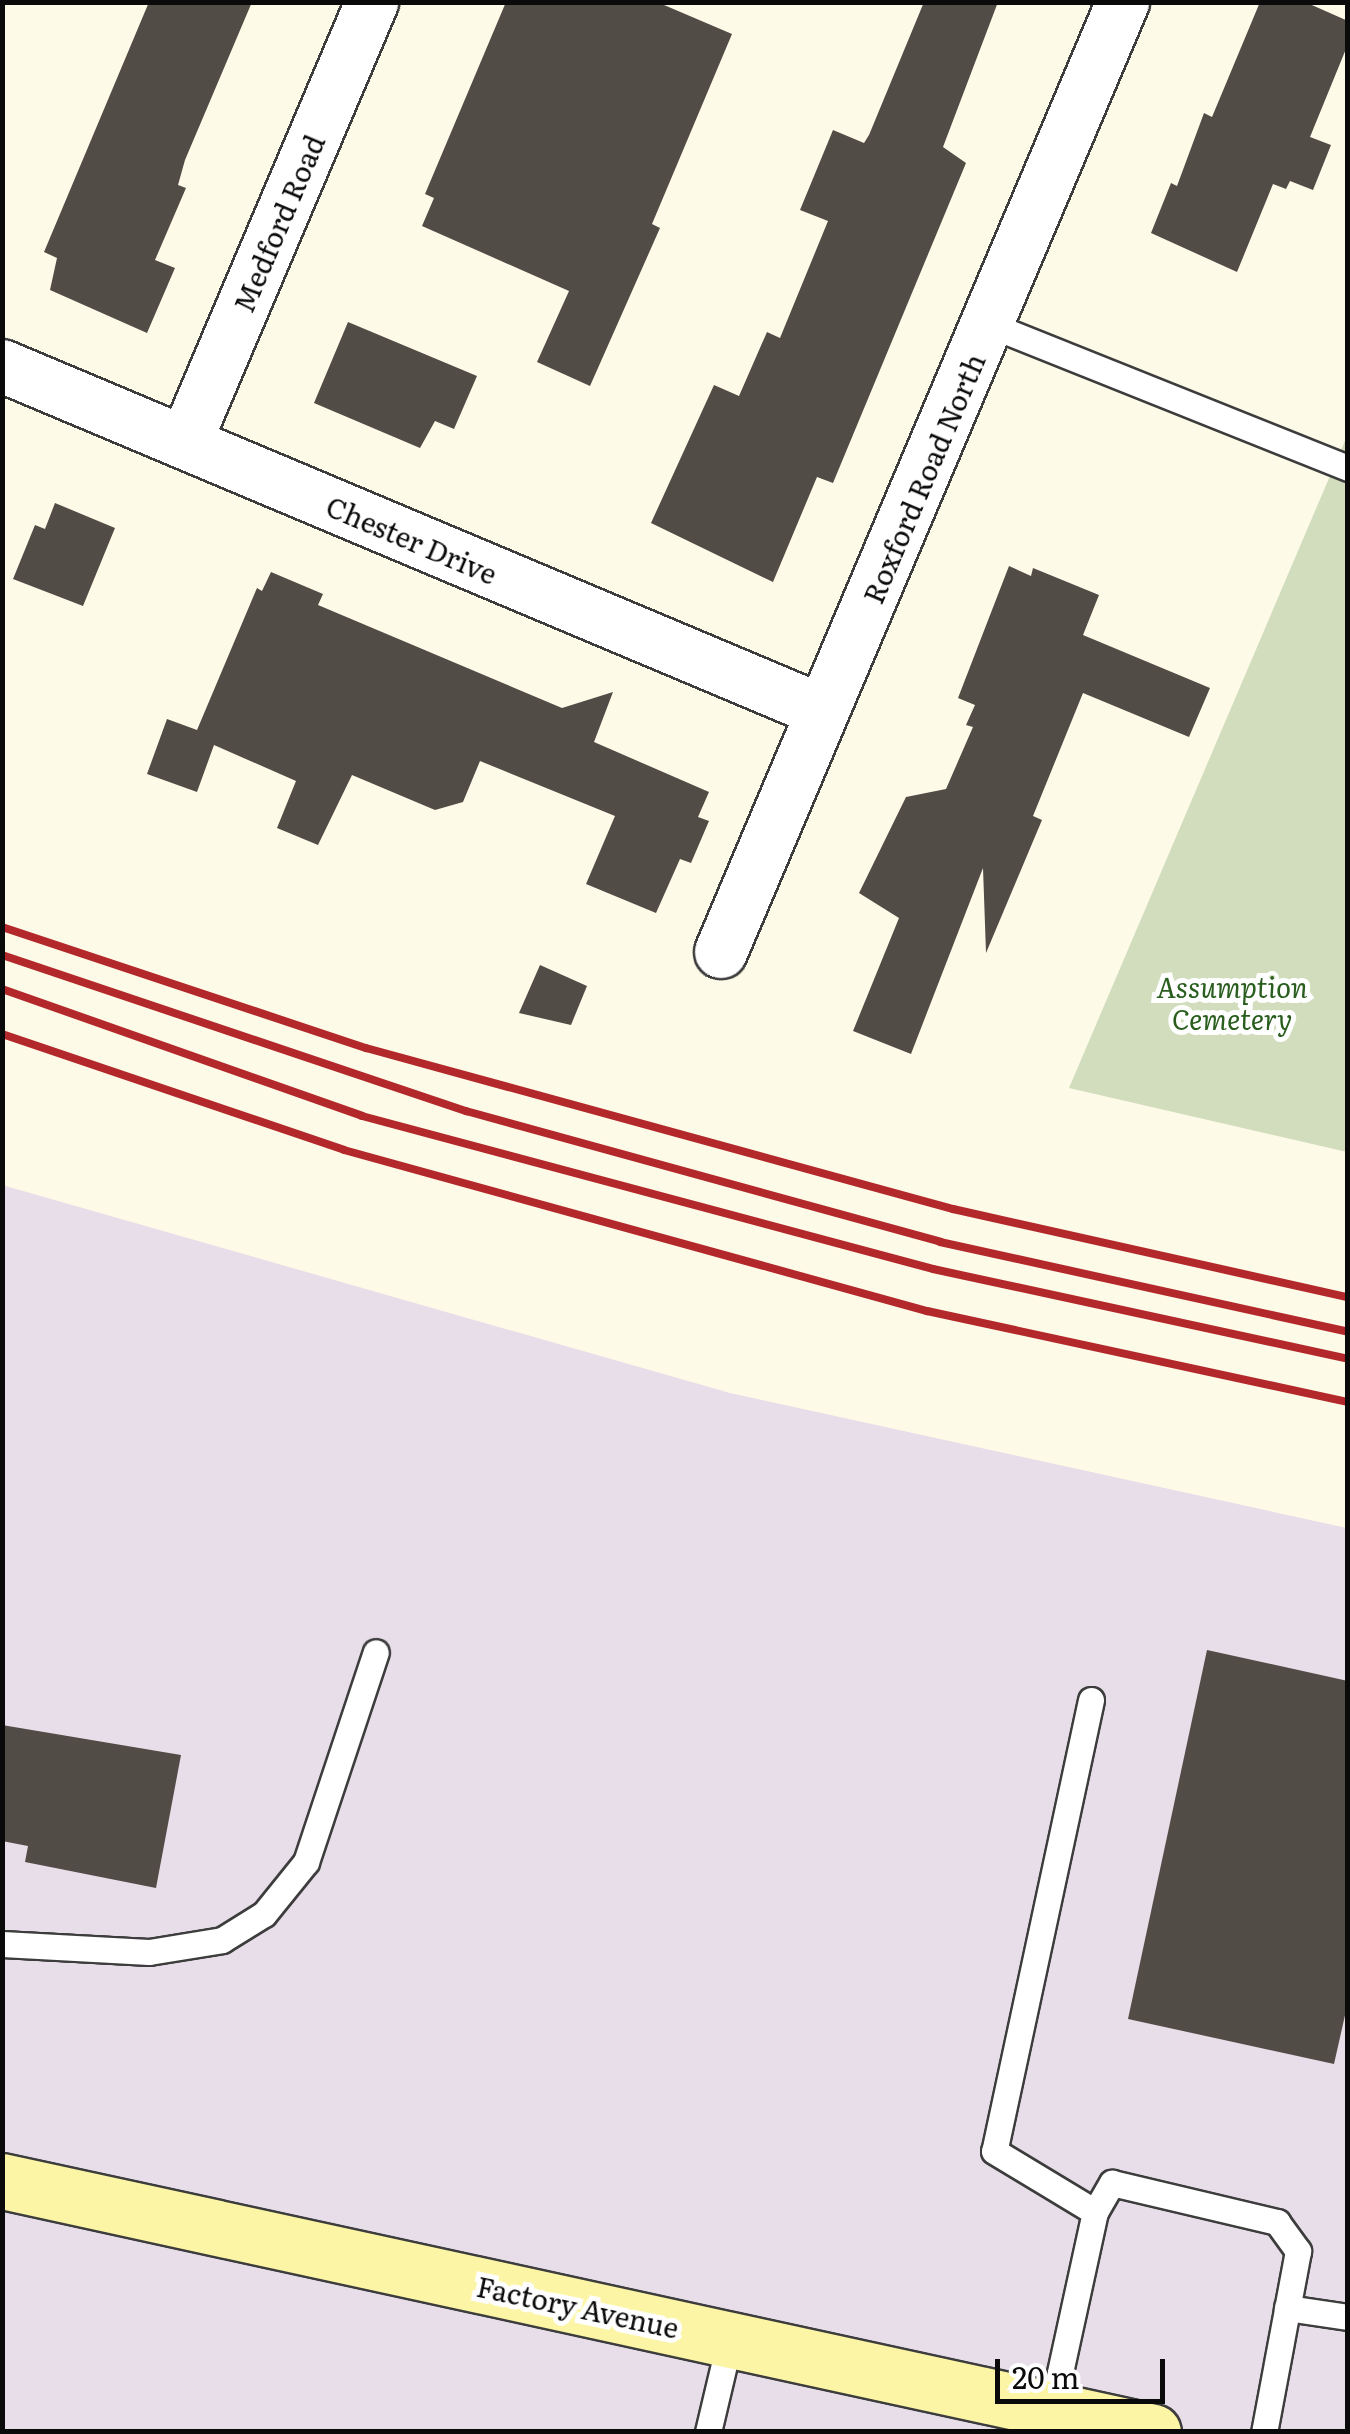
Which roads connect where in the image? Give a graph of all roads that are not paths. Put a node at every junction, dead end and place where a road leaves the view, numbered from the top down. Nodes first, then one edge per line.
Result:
1 (372, 2) edge
2 (1123, 2) edge
3 (988, 324) junction
4 (2, 366) edge
5 (185, 443) junction
6 (1348, 468) edge
7 (822, 712) junction
8 (720, 952) dead end
9 (376, 1652) dead end
10 (1090, 1700) dead end
11 (2, 1944) edge
12 (2, 2181) edge
13 (1095, 2212) junction
14 (1287, 2308) junction
15 (1348, 2317) edge
16 (730, 2339) junction
17 (1067, 2418) edge
18 (708, 2432) edge
19 (1153, 2432) edge
20 (1264, 2432) edge

1 - 5 street, Medford Road
2 - 3 street, Roxford Road North
3 - 6 lane
3 - 7 street, Roxford Road North
4 - 5 street, Chester Drive
5 - 7 street, Chester Drive
7 - 8 street, Roxford Road North
9 - 11 lane
10 - 13 lane
12 - 16 street, Factory Avenue
13 - 14 lane
13 - 17 lane
14 - 15 lane
14 - 20 lane
16 - 17 street, Factory Avenue
16 - 18 lane
17 - 19 street, Factory Avenue

